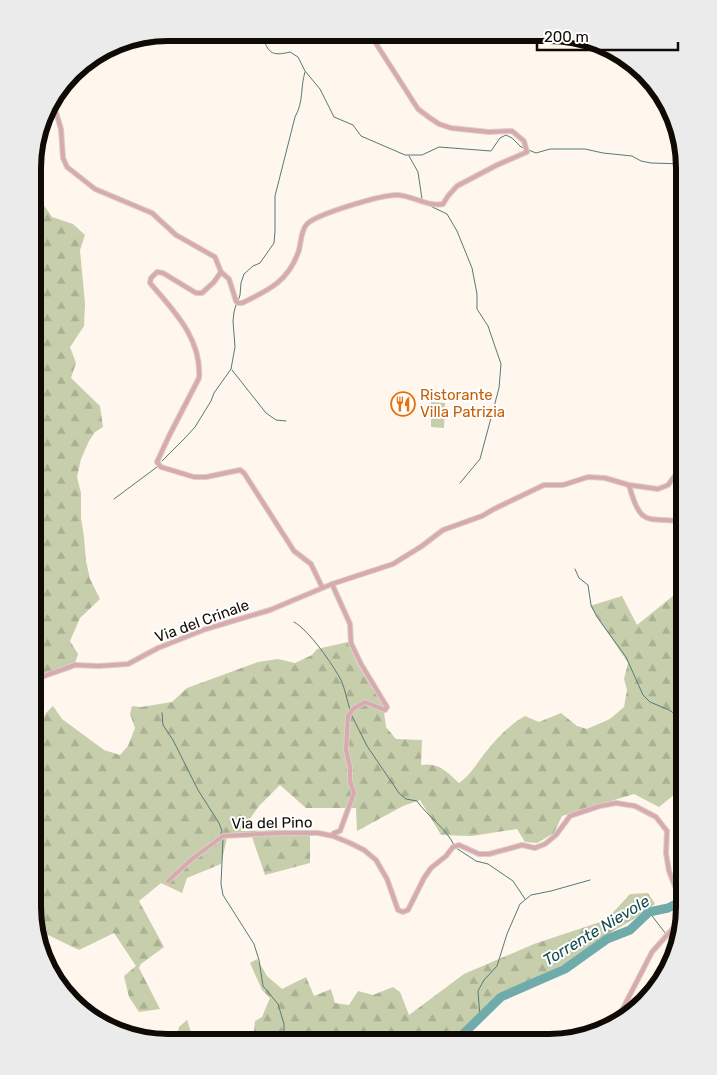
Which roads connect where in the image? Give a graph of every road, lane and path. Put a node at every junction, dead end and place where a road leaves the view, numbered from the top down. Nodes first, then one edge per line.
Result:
1 (376, 41) edge
2 (55, 110) edge
3 (221, 272) junction
4 (676, 474) edge
5 (628, 484) junction
6 (676, 521) edge
7 (332, 584) junction
8 (322, 588) junction
9 (41, 677) edge
10 (332, 836) junction
11 (168, 881) dead end
12 (675, 886) edge
13 (673, 928) edge
14 (622, 1010) edge

1 - 3 street
2 - 3 street
3 - 8 street
4 - 5 street, Via del Crinale
5 - 6 street
5 - 7 street, Via del Crinale
7 - 8 street, Via del Crinale
7 - 10 street, Via del Pino
8 - 9 street, Via del Crinale
10 - 11 street, Via del Pino
10 - 12 street, Via del Pino
13 - 14 street, Via del Pino

